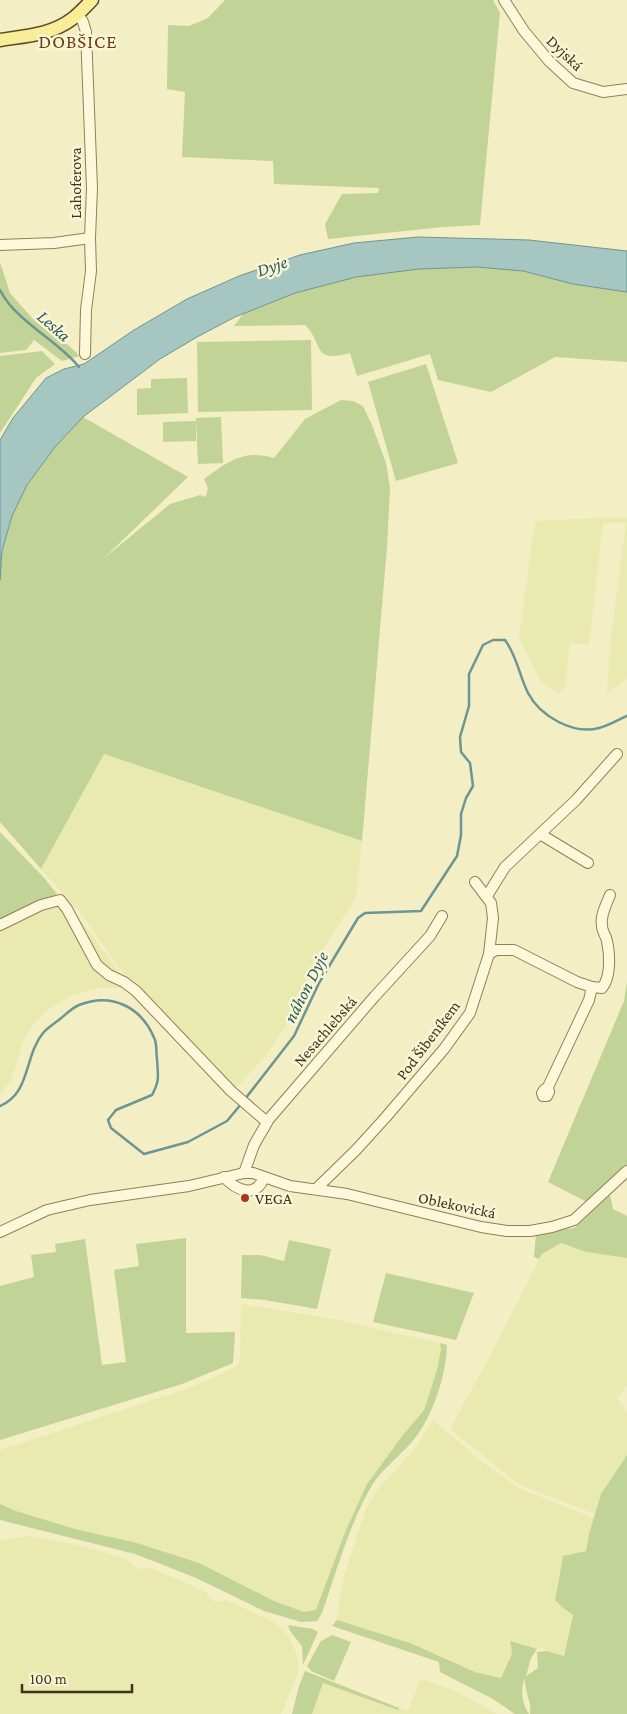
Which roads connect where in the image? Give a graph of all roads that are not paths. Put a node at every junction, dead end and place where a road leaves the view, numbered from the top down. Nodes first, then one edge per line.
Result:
1 (92, 0) edge
2 (504, 0) edge
3 (78, 14) junction
4 (0, 40) edge
5 (627, 88) edge
6 (90, 238) junction
7 (0, 245) edge
8 (85, 354) dead end
9 (617, 754) dead end
10 (540, 834) junction
11 (588, 863) dead end
12 (475, 882) dead end
13 (610, 895) dead end
14 (486, 896) junction
15 (442, 916) dead end
16 (0, 925) edge
17 (489, 954) junction
18 (592, 987) junction
19 (548, 1087) dead end
20 (267, 1122) junction
21 (627, 1171) edge
22 (244, 1173) junction
23 (224, 1178) junction
24 (264, 1178) junction
25 (316, 1189) junction
26 (0, 1232) edge

1 - 3 main road
2 - 5 street, Dyjská
3 - 4 main road
3 - 6 street, Lahoferova
6 - 7 street
6 - 8 street, Lahoferova
9 - 10 street
10 - 11 street
10 - 14 street
12 - 14 street, Pod Šibeníkem
13 - 18 street
14 - 17 street, Pod Šibeníkem
15 - 20 street, Nesachlebská
16 - 20 street
17 - 18 street
17 - 25 street, Pod Šibeníkem
18 - 19 street
20 - 22 street, Nesachlebská
21 - 25 street, Oblekovická
22 - 23 street, Oblekovická
22 - 24 street, Oblekovická
23 - 24 street
23 - 26 street, Oblekovická
24 - 25 street, Oblekovická

